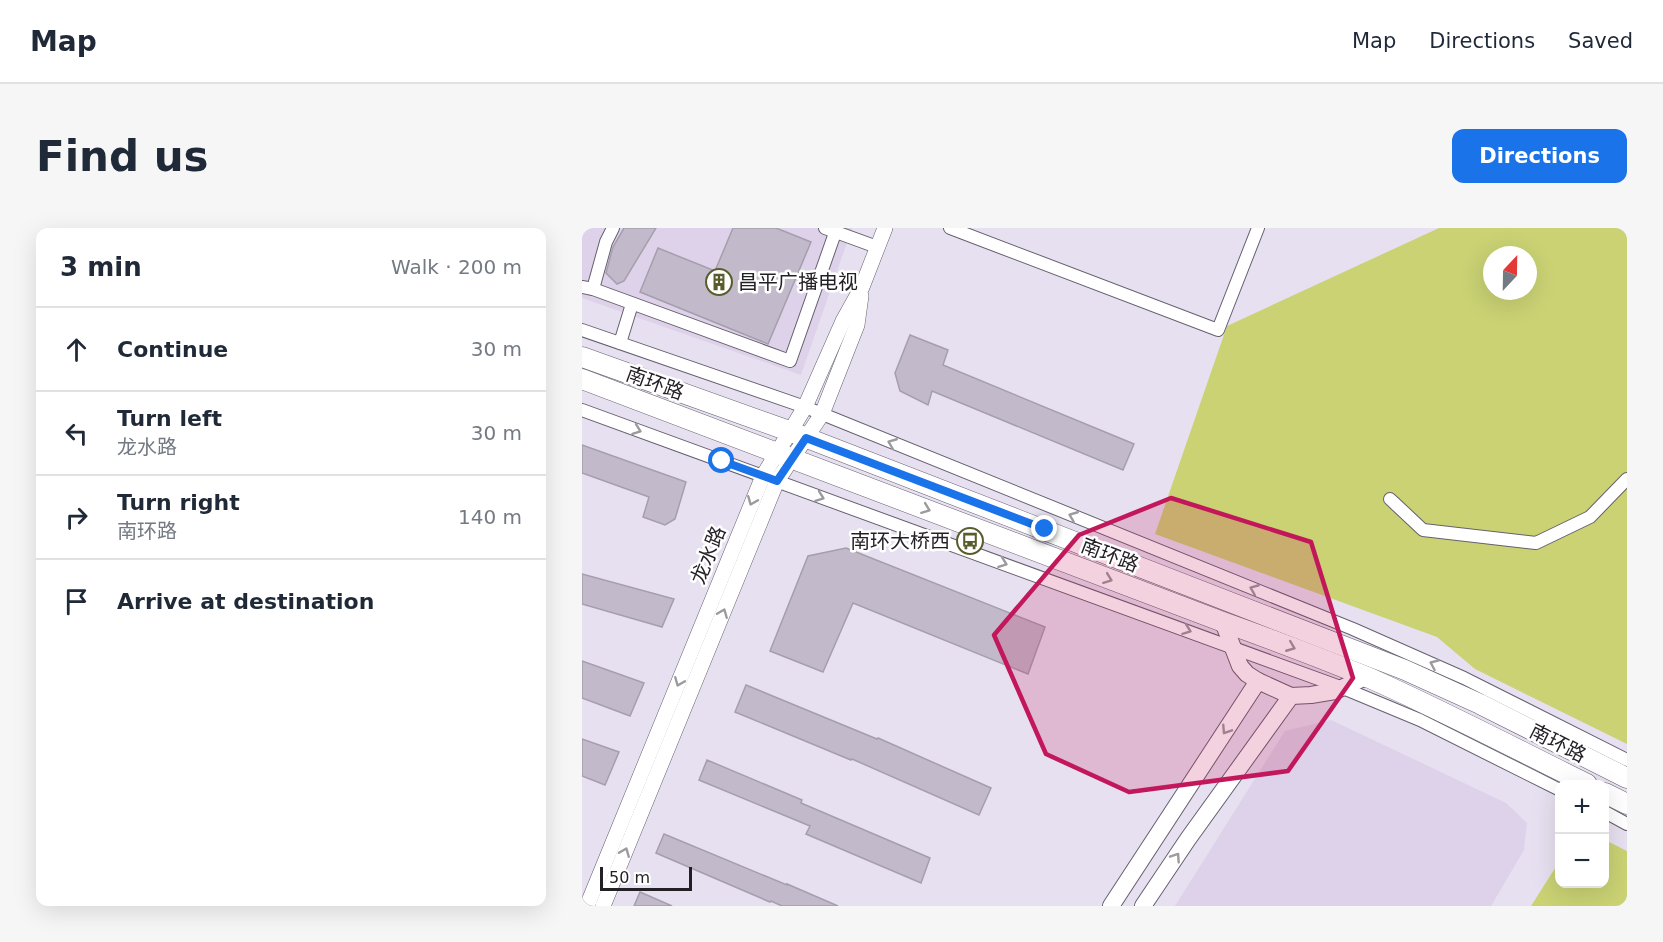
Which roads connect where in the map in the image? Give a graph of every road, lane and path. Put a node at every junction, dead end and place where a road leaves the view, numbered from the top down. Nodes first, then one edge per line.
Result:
1 (613, 228) edge
2 (885, 228) edge
3 (950, 228) edge
4 (1258, 228) edge
5 (830, 230) edge
6 (877, 247) junction
7 (862, 287) junction
8 (588, 288) edge
9 (633, 304) junction
10 (582, 330) edge
11 (620, 344) junction
12 (582, 357) edge
13 (582, 379) edge
14 (804, 407) junction
15 (582, 410) edge
16 (822, 414) junction
17 (798, 435) junction
18 (784, 456) junction
19 (770, 479) junction
20 (1627, 480) edge
21 (1390, 499) dead end
22 (1223, 622) junction
23 (1233, 647) junction
24 (1366, 677) junction
25 (1258, 681) junction
26 (1343, 688) junction
27 (1291, 696) junction
28 (1483, 696) junction
29 (1465, 733) junction
30 (1627, 760) edge
31 (1627, 778) edge
32 (1577, 780) edge
33 (1555, 787) edge
34 (1609, 795) edge
35 (1627, 804) edge
36 (1609, 814) edge
37 (1627, 824) edge
38 (587, 906) edge
39 (603, 906) edge
40 (1111, 906) edge
41 (1143, 906) edge

1 - 8 street
2 - 6 street, 龙水路
3 - 4 street
5 - 6 street
5 - 9 street
6 - 7 street, 龙水路
7 - 14 street, 龙水路
7 - 16 street
8 - 9 street
9 - 11 street
10 - 11 street
11 - 14 street
12 - 17 main road, 南环路
13 - 18 main road, 南环路
14 - 16 street
14 - 17 street, 龙水路
15 -> 19 street
16 - 17 street
28 -> 16 street
17 - 18 street, 龙水路
17 - 28 main road, 南环路
18 - 19 street, 龙水路
18 -> 22 main road, 南环路
19 -> 23 street
19 -> 38 street, 龙水路
39 -> 19 street, 龙水路
20 - 21 street
22 - 23 main road
22 -> 24 main road, 南环路
23 - 25 main road
23 - 26 street
24 - 26 main road
24 - 29 main road, 南环路
25 - 27 main road
25 -> 40 main road
26 - 27 main road
26 - 29 street
41 -> 27 main road
28 - 30 street
28 - 31 main road, 南环路
29 - 32 main road, 南环路
29 - 33 street
34 - 35 main road
36 - 37 street

